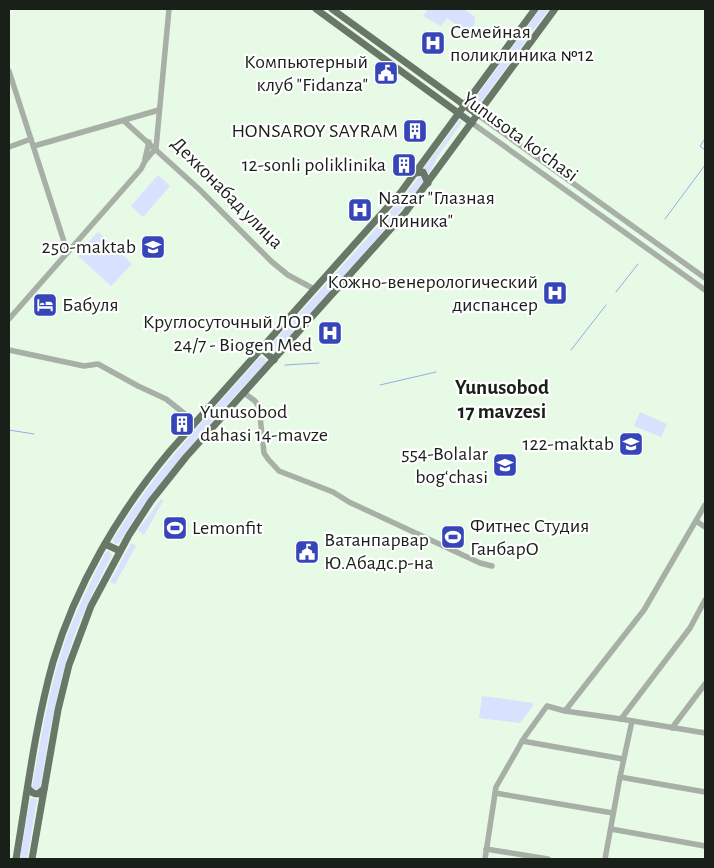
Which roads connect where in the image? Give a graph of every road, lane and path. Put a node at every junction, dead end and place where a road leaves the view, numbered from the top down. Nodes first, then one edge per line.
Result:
1 (169, 9) edge
2 (316, 9) edge
3 (332, 9) edge
4 (535, 9) edge
5 (555, 9) edge
6 (9, 71) edge
7 (465, 105) junction
8 (159, 110) junction
9 (459, 113) junction
10 (478, 114) junction
11 (124, 121) junction
12 (472, 123) junction
13 (31, 139) junction
14 (148, 142) junction
15 (34, 146) junction
16 (9, 147) edge
17 (156, 148) junction
18 (145, 161) junction
19 (416, 173) junction
20 (428, 183) junction
21 (67, 251) junction
22 (705, 278) edge
23 (314, 289) junction
24 (705, 290) edge
25 (9, 318) edge
26 (261, 348) junction
27 (9, 350) edge
28 (274, 360) junction
29 (244, 393) junction
30 (195, 422) junction
31 (705, 506) edge
32 (696, 522) junction
33 (705, 527) edge
34 (106, 544) junction
35 (120, 551) junction
36 (492, 566) dead end
37 (705, 600) edge
38 (705, 684) edge
39 (565, 711) junction
40 (621, 719) junction
41 (632, 721) junction
42 (672, 728) junction
43 (705, 733) edge
44 (522, 742) junction
45 (623, 759) junction
46 (620, 777) junction
47 (28, 788) junction
48 (44, 789) junction
49 (705, 792) edge
50 (495, 793) junction
51 (613, 814) junction
52 (611, 829) junction
53 (705, 846) edge
54 (486, 849) junction
55 (16, 859) edge
56 (32, 859) edge
57 (484, 859) edge
58 (548, 859) edge
59 (605, 859) edge

1 - 8 street, Дехконабад улица
2 - 9 main road, Yunusota koʻchasi
3 - 7 main road, Yunusota koʻchasi
4 - 7 main road
5 - 10 main road
6 - 13 street
7 - 9 main road
7 - 10 main road, Yunusota koʻchasi
8 - 11 street
8 - 17 street, Дехконабад улица
9 - 12 main road, Yunusota koʻchasi
9 - 19 main road
10 - 12 main road
10 - 22 street, Yunusota koʻchasi
11 - 14 street
11 - 15 street
12 - 20 main road
12 - 24 street, Yunusota koʻchasi
13 - 15 street
13 - 16 street
14 - 17 street
14 - 18 street
15 - 21 street
17 - 18 street
17 - 23 street, Дехконабад улица
18 - 21 street
19 - 20 main road
19 - 23 main road
20 - 28 main road
21 - 25 street
23 - 26 main road
26 - 28 main road
26 - 30 main road
27 - 30 street
28 - 29 main road
29 - 35 main road
29 - 36 street
30 - 34 main road
31 - 32 street
32 - 33 street
32 - 39 street
34 - 35 main road
34 - 47 main road
35 - 48 main road
37 - 40 street
38 - 42 street
39 - 40 street
39 - 44 street
40 - 41 street
41 - 42 street
41 - 45 street
42 - 43 street
44 - 45 street
44 - 50 street
45 - 46 street
46 - 49 street
46 - 51 street
47 - 48 main road
47 - 55 main road
48 - 56 main road
50 - 51 street
50 - 54 street
51 - 52 street
52 - 53 street
52 - 59 street
54 - 57 street
54 - 58 street

